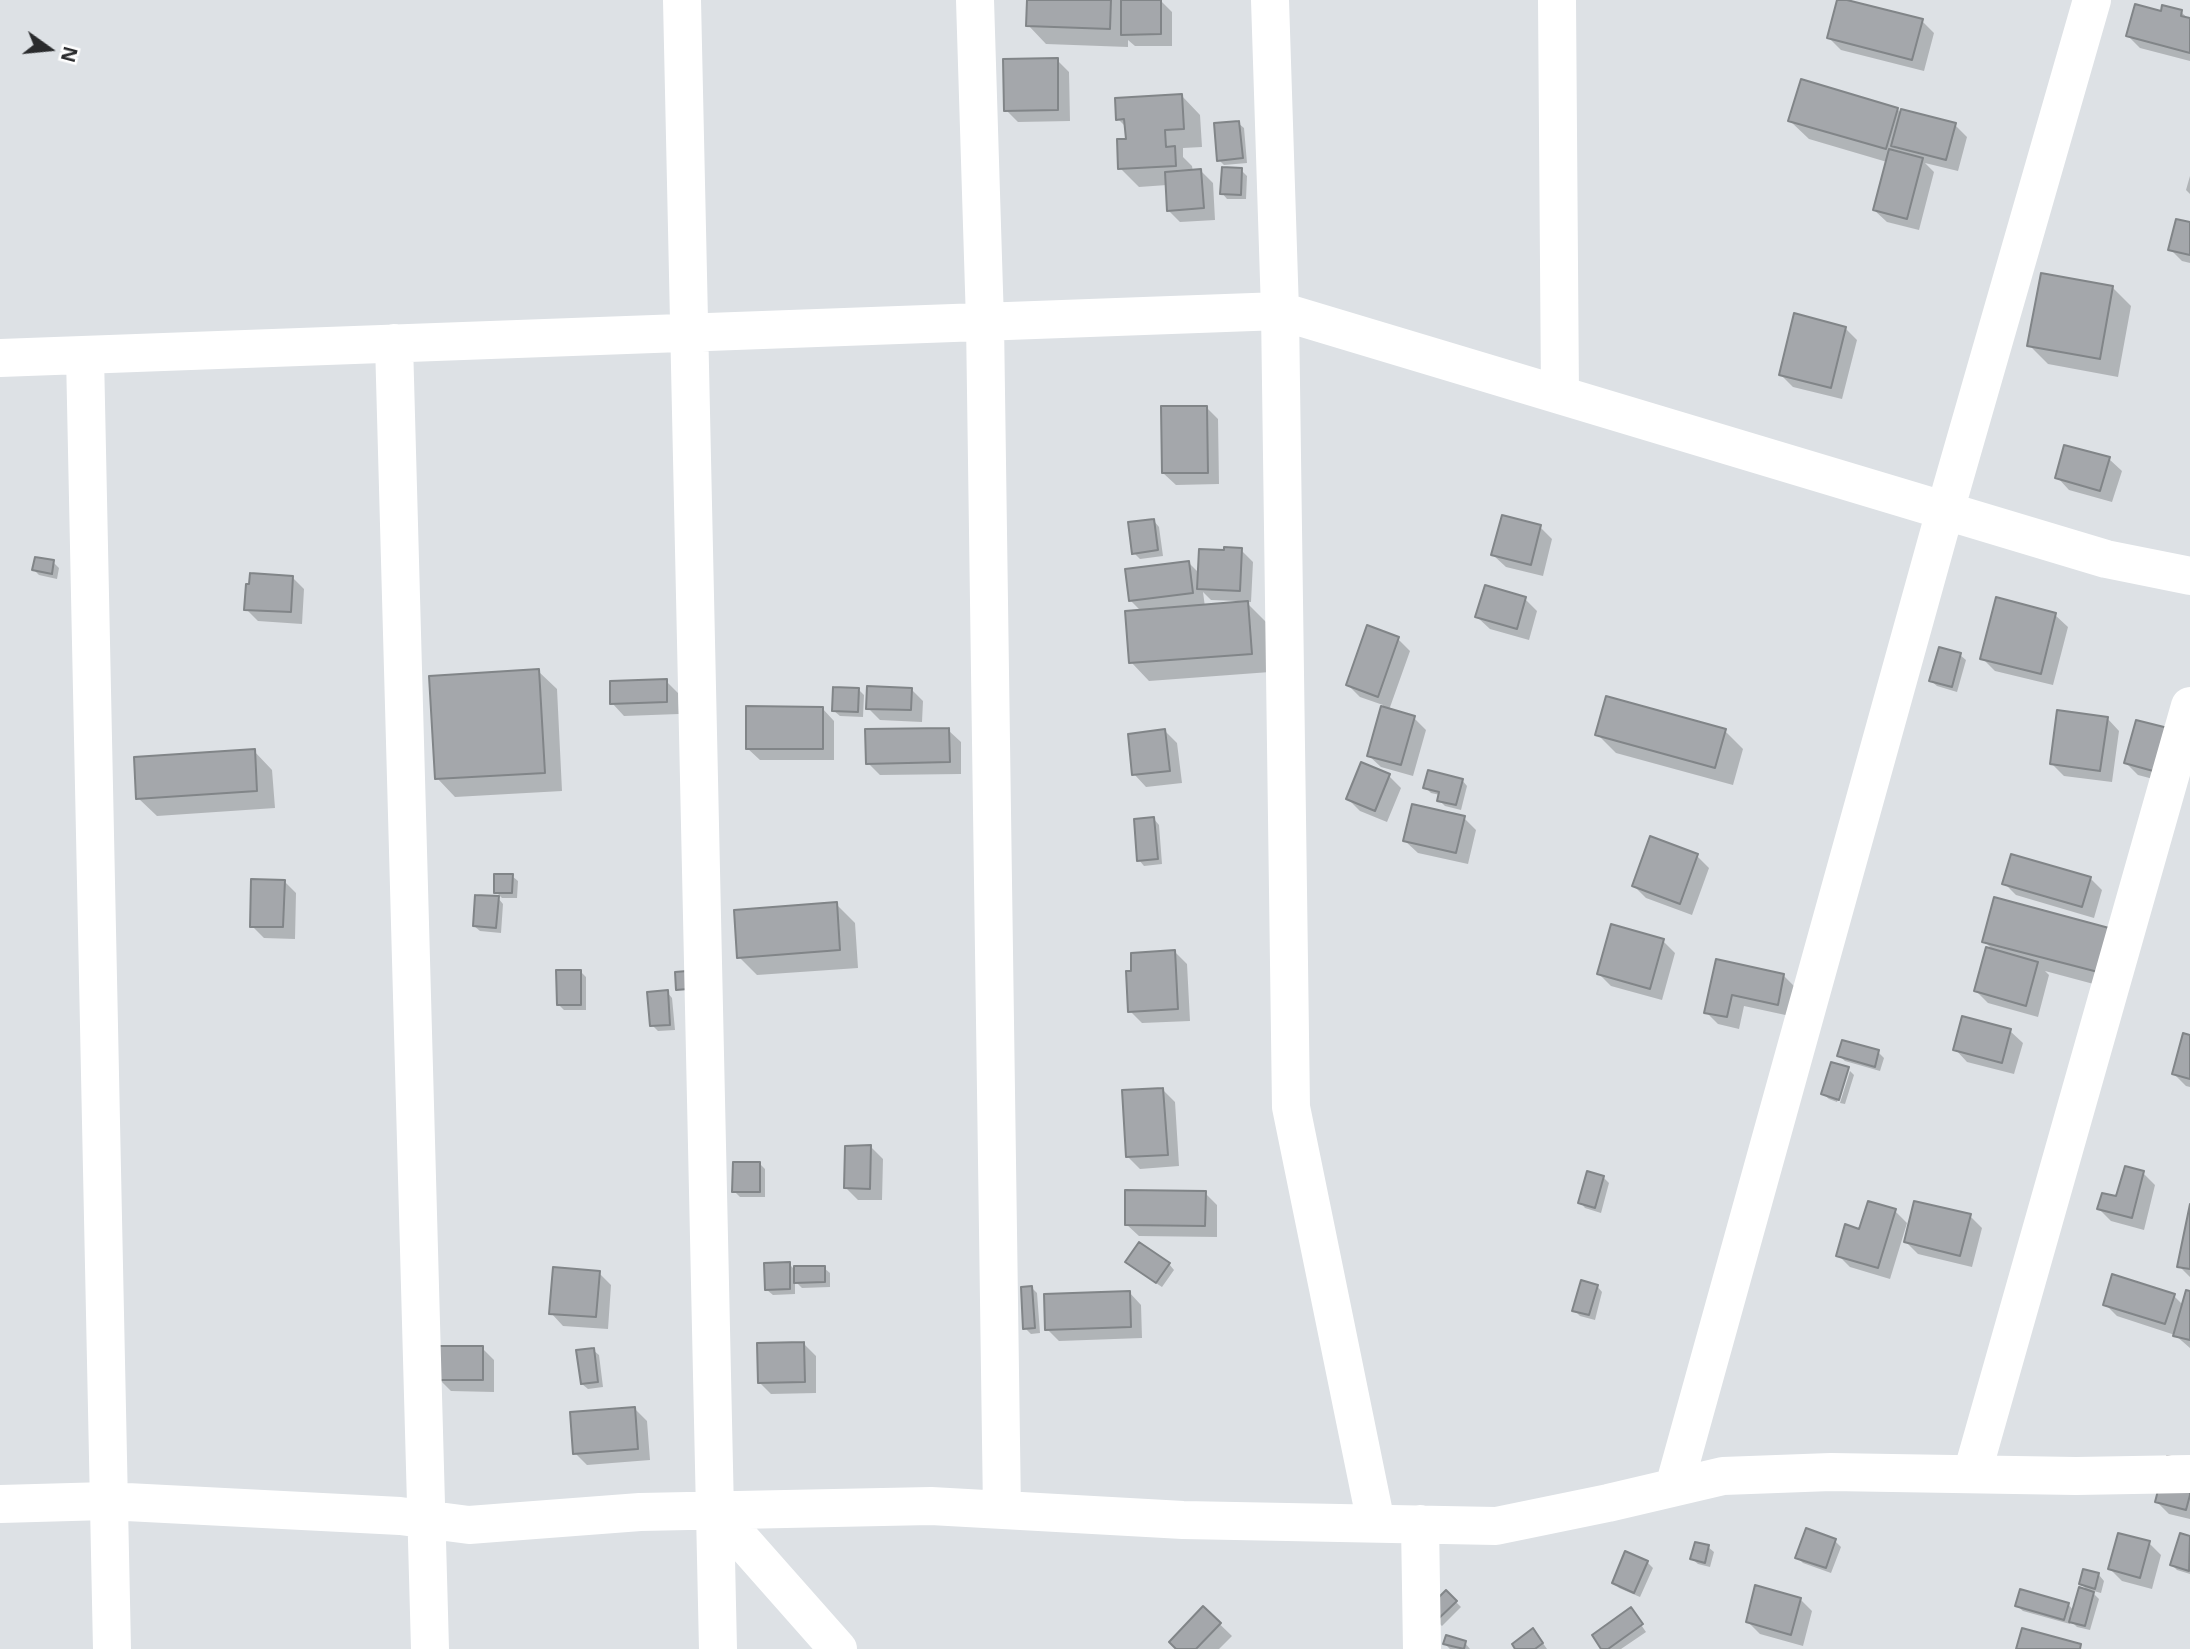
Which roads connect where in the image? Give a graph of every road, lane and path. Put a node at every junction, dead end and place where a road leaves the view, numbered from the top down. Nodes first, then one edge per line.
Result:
1 (682, 0) edge
2 (975, 0) edge
3 (1270, 0) edge
4 (1557, 0) edge
5 (2092, 0) edge
6 (1280, 311) junction
7 (985, 322) junction
8 (689, 332) junction
9 (394, 343) junction
10 (85, 355) junction
11 (0, 358) edge
12 (1560, 396) junction
13 (1945, 511) junction
14 (2190, 576) edge
15 (2190, 706) edge
16 (1972, 1474) junction
17 (2190, 1474) edge
18 (1674, 1487) junction
19 (107, 1501) junction
20 (0, 1504) edge
21 (715, 1510) junction
22 (1002, 1510) junction
23 (427, 1520) junction
24 (1376, 1523) junction
25 (1420, 1524) junction
26 (112, 1649) edge
27 (430, 1649) edge
28 (718, 1649) edge
29 (838, 1649) edge
30 (1422, 1649) edge

1 - 8 street
2 - 7 street
3 - 6 street
4 - 12 street
5 - 13 street
6 - 7 street
6 - 12 street
6 - 24 street
7 - 8 street
7 - 22 street
8 - 9 street
8 - 21 street
9 - 10 street
9 - 23 street
10 - 11 street
10 - 19 street
12 - 13 street
13 - 14 street
13 - 18 street
15 - 16 street
16 - 17 street
16 - 18 street
18 - 25 street
19 - 20 street
19 - 23 street
19 - 26 street
21 - 22 street
21 - 23 street
21 - 28 street
21 - 29 street
22 - 24 street
23 - 27 street
24 - 25 street
25 - 30 street

